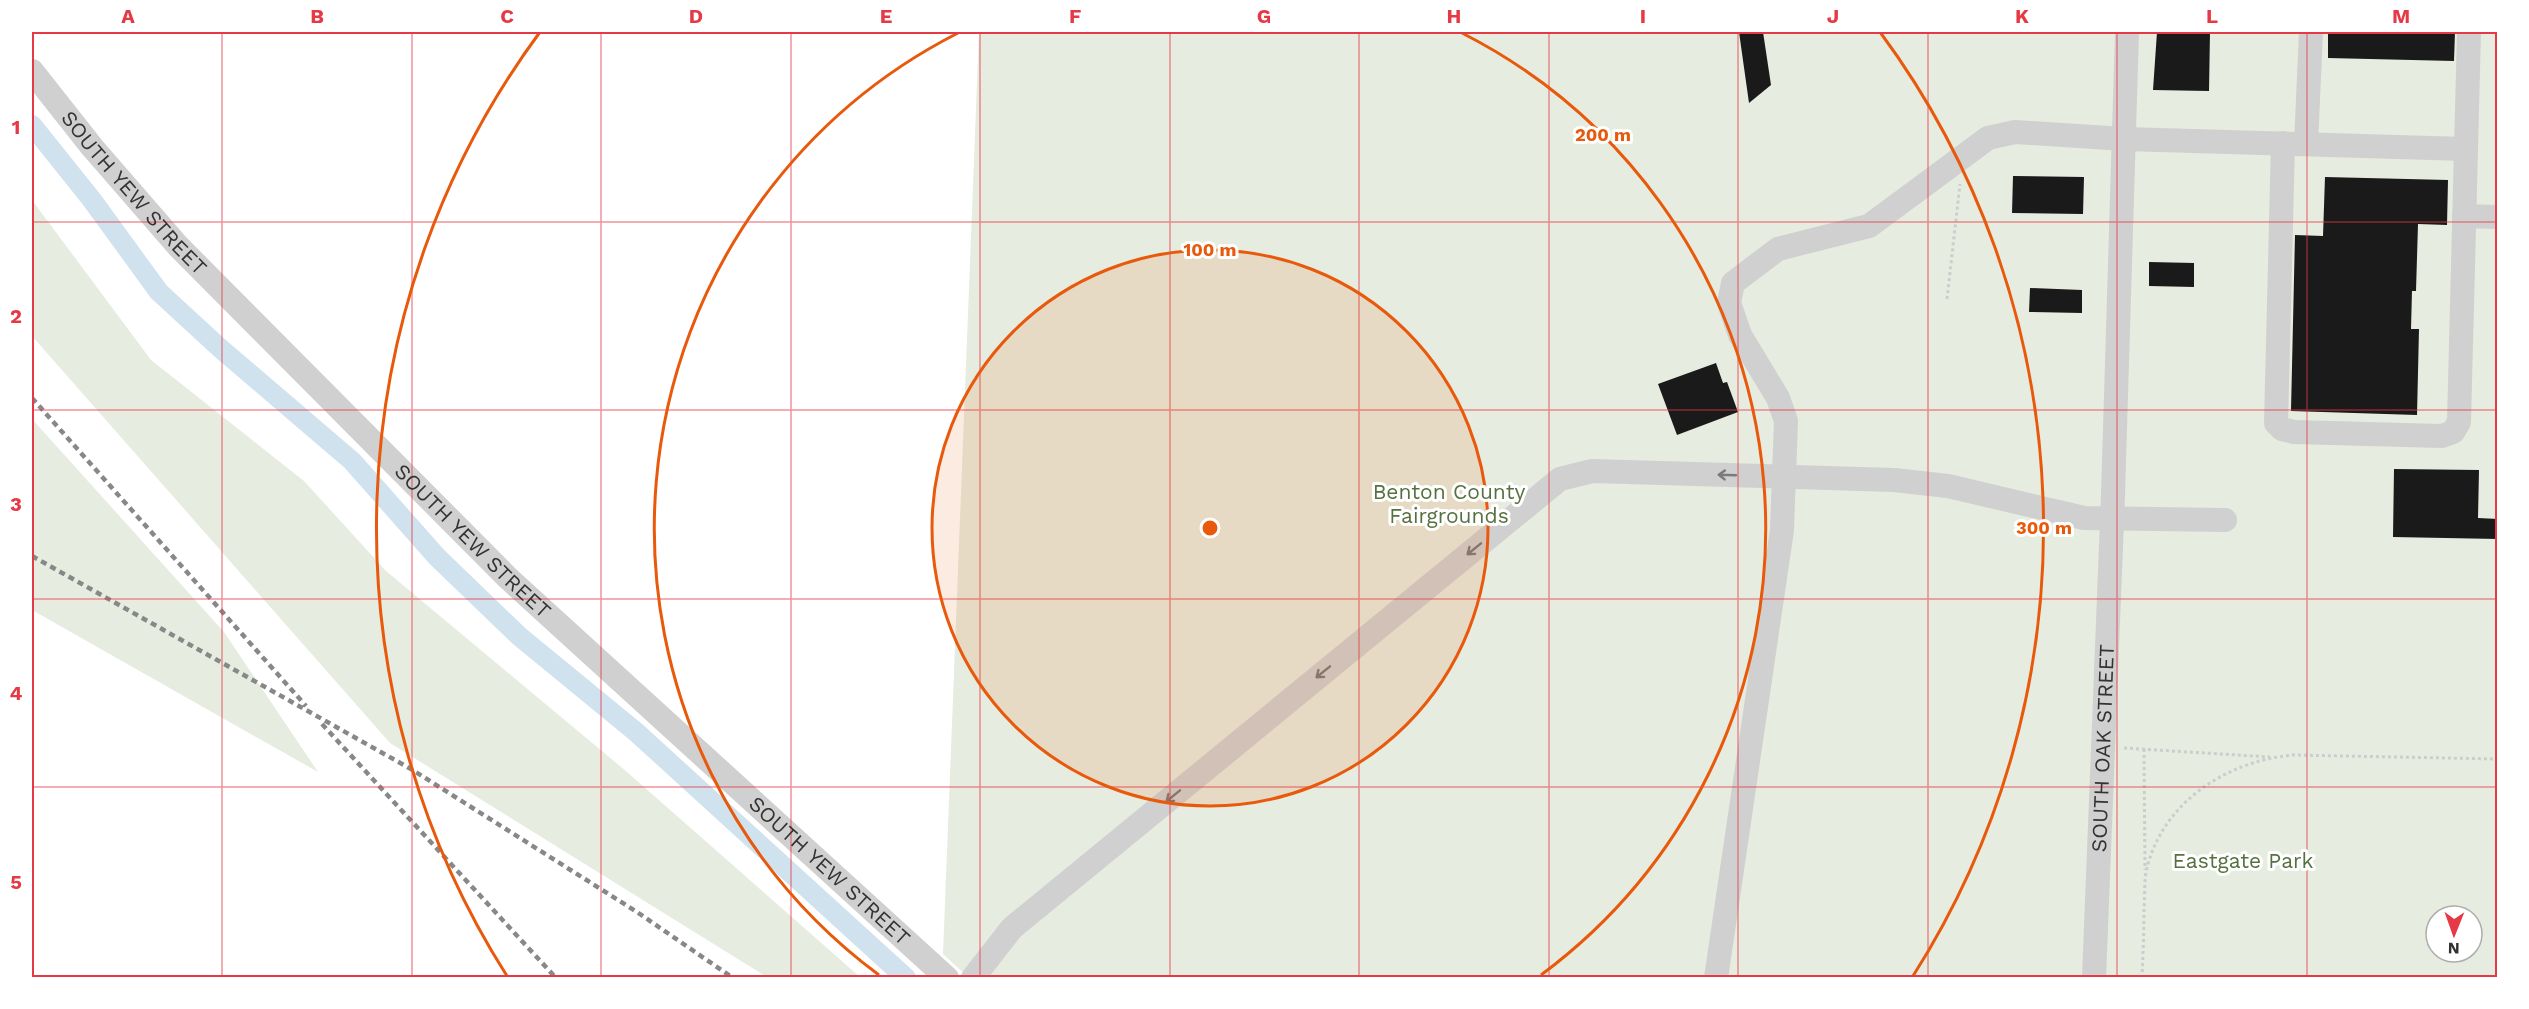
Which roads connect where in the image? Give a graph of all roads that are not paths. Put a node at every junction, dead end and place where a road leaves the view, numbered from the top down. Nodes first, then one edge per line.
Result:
1 (2127, 32) edge
2 (2311, 32) edge
3 (2469, 32) edge
4 (32, 71) edge
5 (2124, 139) junction
6 (2294, 144) junction
7 (2466, 149) junction
8 (2464, 216) junction
9 (2498, 217) edge
10 (1786, 477) junction
11 (2112, 519) junction
12 (2225, 520) dead end
13 (947, 978) edge
14 (973, 978) edge
15 (1716, 978) edge
16 (2094, 978) edge

1 - 5 street, SOUTH OAK STREET
2 - 6 street
3 - 7 street
4 - 13 street, SOUTH YEW STREET
5 - 6 street
5 - 10 street
5 - 11 street, SOUTH OAK STREET
6 - 7 street
6 - 8 street
7 - 8 street
8 - 9 street
10 - 11 street
10 -> 14 street
10 - 15 street
11 - 12 street
11 - 16 street, SOUTH OAK STREET

